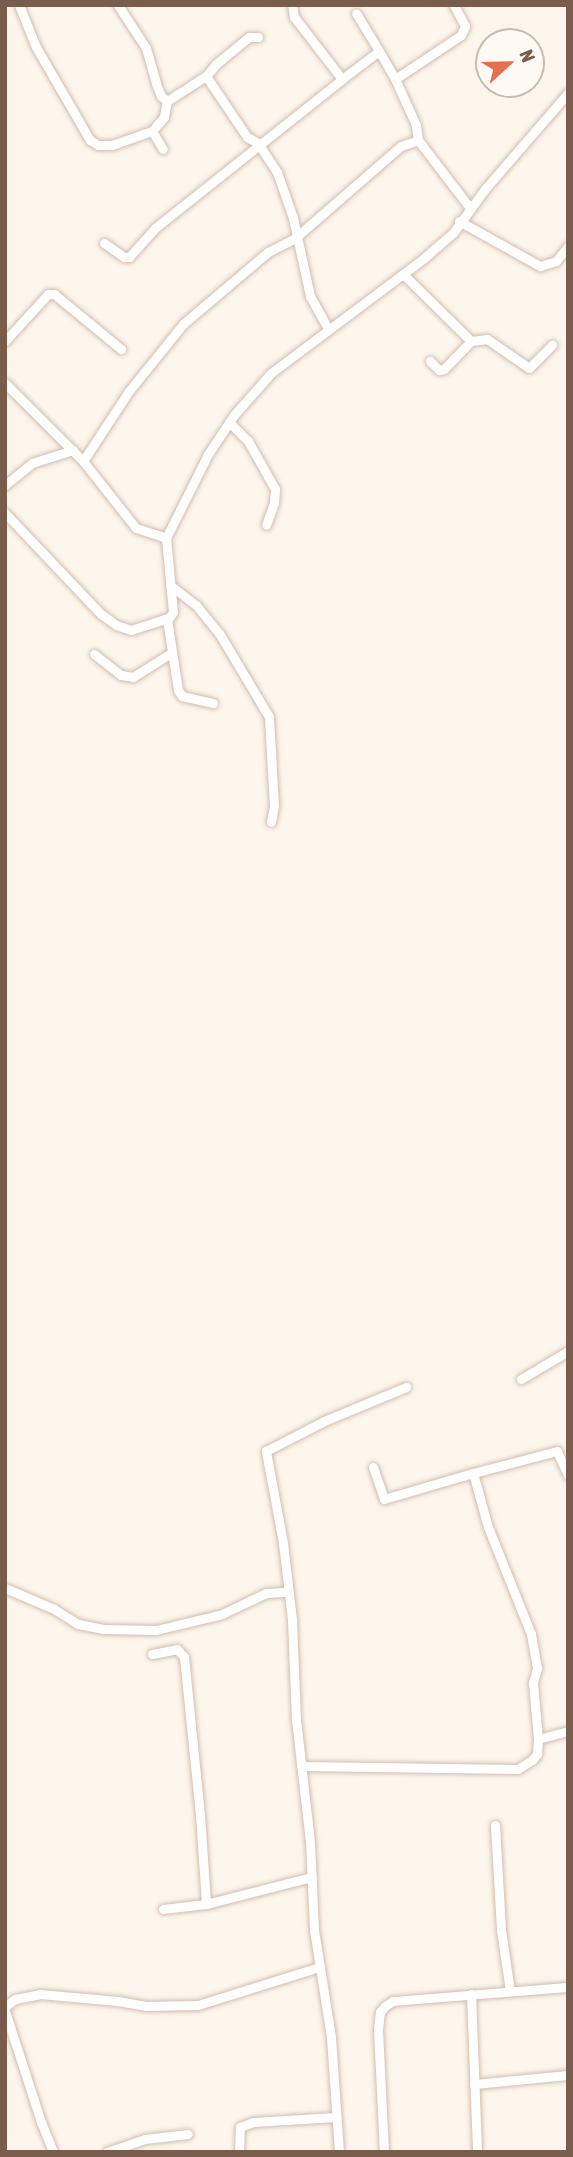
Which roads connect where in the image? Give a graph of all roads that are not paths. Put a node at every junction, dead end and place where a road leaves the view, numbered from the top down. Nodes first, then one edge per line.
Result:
1 (19, 5) edge
2 (118, 5) edge
3 (292, 5) edge
4 (454, 5) edge
5 (356, 13) dead end
6 (258, 37) dead end
7 (379, 51) junction
8 (206, 76) junction
9 (342, 79) junction
10 (395, 79) junction
11 (568, 93) edge
12 (167, 101) junction
13 (152, 131) junction
14 (418, 140) junction
15 (257, 143) junction
16 (163, 149) dead end
17 (470, 208) junction
18 (459, 221) junction
19 (295, 238) junction
20 (104, 243) dead end
21 (568, 246) edge
22 (403, 274) junction
23 (327, 329) junction
24 (5, 341) edge
25 (471, 341) junction
26 (552, 345) dead end
27 (121, 349) dead end
28 (430, 361) dead end
29 (5, 383) edge
30 (229, 422) junction
31 (73, 450) junction
32 (83, 461) junction
33 (5, 485) edge
34 (5, 513) edge
35 (266, 524) dead end
36 (166, 538) junction
37 (170, 585) junction
38 (167, 619) junction
39 (171, 653) junction
40 (94, 654) dead end
41 (213, 703) dead end
42 (271, 822) dead end
43 (568, 1351) edge
44 (521, 1379) dead end
45 (406, 1387) dead end
46 (568, 1448) edge
47 (556, 1451) junction
48 (373, 1466) dead end
49 (473, 1473) junction
50 (568, 1475) edge
51 (5, 1588) edge
52 (288, 1592) junction
53 (152, 1654) dead end
54 (568, 1731) edge
55 (537, 1738) junction
56 (301, 1766) junction
57 (495, 1825) dead end
58 (312, 1877) junction
59 (206, 1904) junction
60 (163, 1909) dead end
61 (319, 1967) junction
62 (568, 1987) edge
63 (510, 1991) junction
64 (471, 1994) junction
65 (5, 2009) edge
66 (568, 2075) edge
67 (474, 2084) junction
68 (336, 2116) junction
69 (188, 2134) dead end
70 (53, 2152) edge
71 (107, 2152) edge
72 (239, 2152) edge
73 (339, 2152) edge
74 (384, 2152) edge
75 (477, 2152) edge

1 - 13 street
2 - 12 street
3 - 9 street
4 - 10 street
5 - 7 street
6 - 8 street
7 - 9 street
7 - 10 street
8 - 12 street
8 - 15 street
9 - 15 street
10 - 14 street
11 - 17 street
12 - 13 street
13 - 16 street
14 - 17 street
14 - 19 street
15 - 19 street
15 - 20 street
17 - 18 street
18 - 21 street
18 - 22 street
19 - 23 street
19 - 32 street
22 - 23 street
22 - 25 street
23 - 30 street
24 - 27 street
25 - 26 street
25 - 28 street
29 - 31 street
30 - 35 street
30 - 36 street
31 - 32 street
31 - 33 street
32 - 36 street
34 - 38 street
36 - 37 street
37 - 38 street
37 - 42 street
38 - 39 street
39 - 40 street
39 - 41 street
43 - 44 street
45 - 52 street
46 - 47 street
47 - 49 street
47 - 50 street
48 - 49 street
49 - 55 street
51 - 52 street
52 - 56 street
53 - 59 street
54 - 55 street
55 - 56 street
56 - 58 street
57 - 63 street
58 - 59 street
58 - 61 street
59 - 60 street
61 - 65 street
61 - 68 street
62 - 63 street
63 - 64 street
64 - 67 street
64 - 74 street
65 - 70 street
66 - 67 street
67 - 75 street
68 - 72 street
68 - 73 street
69 - 71 street

